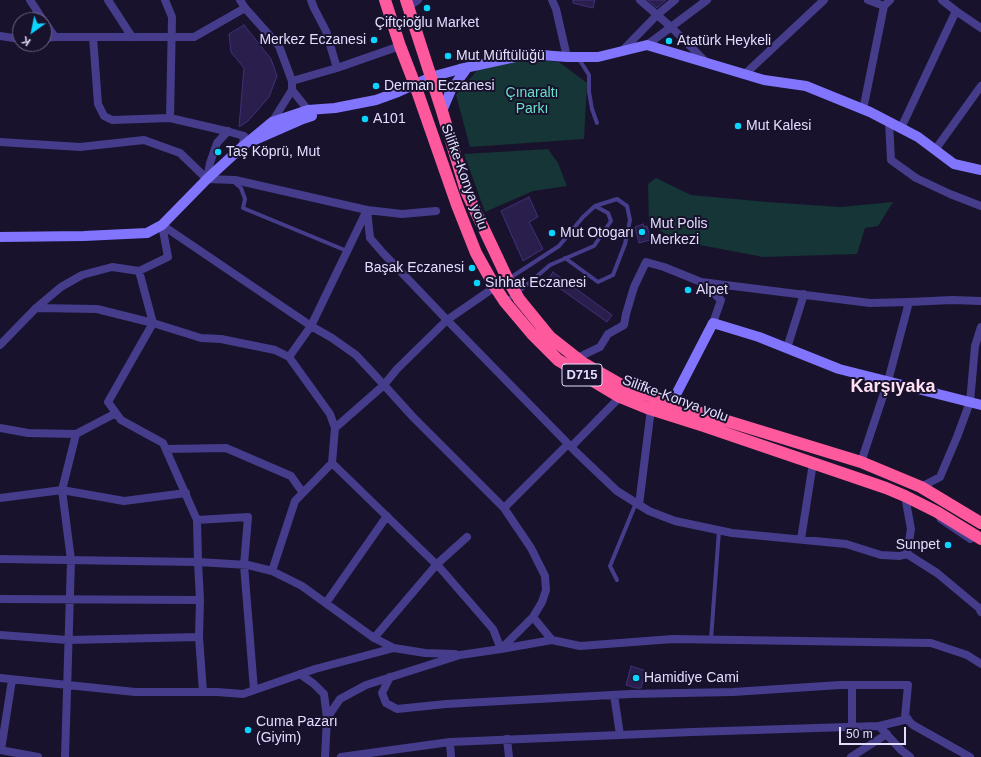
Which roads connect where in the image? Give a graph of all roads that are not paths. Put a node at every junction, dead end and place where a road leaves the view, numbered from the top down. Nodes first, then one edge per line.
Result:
1 (30, 0) edge
2 (108, 0) edge
3 (164, 0) edge
4 (240, 0) edge
5 (311, 0) edge
6 (385, 0) edge
7 (552, 0) edge
8 (640, 0) edge
9 (675, 0) edge
10 (707, 0) edge
11 (824, 0) edge
12 (868, 0) edge
13 (890, 0) edge
14 (942, 0) edge
15 (411, 2) edge
16 (884, 6) junction
17 (245, 8) junction
18 (956, 11) junction
19 (38, 12) edge
20 (657, 15) junction
21 (671, 27) junction
22 (981, 28) edge
23 (52, 34) edge
24 (0, 36) edge
25 (54, 37) joint
26 (93, 37) junction
27 (132, 37) junction
28 (172, 37) junction
29 (12, 38) edge
30 (400, 46) junction
31 (647, 46) junction
32 (622, 51) junction
33 (572, 57) junction
34 (708, 64) junction
35 (337, 68) junction
36 (467, 68) junction
37 (745, 74) junction
38 (431, 77) junction
39 (292, 81) junction
40 (415, 85) junction
41 (981, 86) edge
42 (292, 90) junction
43 (335, 108) junction
44 (308, 110) junction
45 (863, 110) junction
46 (442, 111) junction
47 (170, 118) junction
48 (272, 122) junction
49 (889, 122) junction
50 (597, 123) dead end
51 (901, 128) junction
52 (228, 131) junction
53 (0, 142) edge
54 (243, 146) junction
55 (935, 150) junction
56 (214, 165) junction
57 (981, 170) edge
58 (207, 179) junction
59 (231, 180) junction
60 (595, 206) junction
61 (981, 206) edge
62 (367, 210) junction
63 (436, 211) dead end
64 (162, 225) junction
65 (0, 237) edge
66 (347, 251) junction
67 (565, 258) junction
68 (139, 271) junction
69 (508, 280) junction
70 (701, 282) junction
71 (496, 287) junction
72 (516, 294) junction
73 (804, 294) junction
74 (981, 301) edge
75 (505, 302) junction
76 (909, 302) junction
77 (36, 308) junction
78 (447, 320) junction
79 (152, 323) junction
80 (713, 324) junction
81 (311, 326) junction
82 (981, 327) edge
83 (0, 345) edge
84 (787, 348) junction
85 (289, 357) junction
86 (577, 358) junction
87 (888, 381) junction
88 (384, 385) junction
89 (620, 397) junction
90 (970, 402) junction
91 (981, 405) edge
92 (651, 409) junction
93 (669, 409) junction
94 (116, 413) junction
95 (0, 428) edge
96 (335, 428) junction
97 (76, 434) junction
98 (570, 445) junction
99 (166, 449) junction
100 (861, 462) junction
101 (332, 463) junction
102 (813, 463) junction
103 (922, 486) junction
104 (62, 490) junction
105 (186, 493) junction
106 (303, 493) junction
107 (905, 496) junction
108 (0, 498) edge
109 (637, 504) junction
110 (504, 508) junction
111 (387, 516) junction
112 (197, 520) junction
113 (981, 523) edge
114 (719, 530) junction
115 (468, 536) dead end
116 (980, 538) edge
117 (801, 539) junction
118 (907, 554) junction
119 (0, 559) edge
120 (71, 560) junction
121 (198, 562) junction
122 (437, 564) junction
123 (244, 565) junction
124 (272, 571) junction
125 (617, 580) dead end
126 (0, 599) edge
127 (70, 599) junction
128 (200, 600) junction
129 (326, 603) junction
130 (981, 612) edge
131 (533, 616) junction
132 (0, 635) edge
133 (199, 637) junction
134 (374, 638) junction
135 (711, 639) junction
136 (68, 640) junction
137 (552, 640) junction
138 (394, 648) junction
139 (501, 649) junction
140 (460, 655) junction
141 (981, 664) edge
142 (300, 674) junction
143 (390, 677) junction
144 (0, 678) edge
145 (12, 680) junction
146 (852, 685) junction
147 (67, 686) junction
148 (254, 690) junction
149 (204, 692) junction
150 (614, 695) junction
151 (327, 718) junction
152 (908, 719) junction
153 (879, 726) junction
154 (852, 727) junction
155 (887, 734) junction
156 (620, 735) junction
157 (507, 740) junction
158 (450, 742) junction
159 (3, 752) edge
160 (386, 754) edge
161 (38, 757) edge
162 (65, 757) edge
163 (326, 757) edge
164 (341, 757) edge
165 (451, 757) edge
166 (509, 757) edge
167 (851, 757) edge
168 (910, 757) edge
169 (970, 757) edge

1 - 19 street
2 - 27 street
3 - 28 street
4 - 17 street
5 - 35 street
6 - 30 highway, Silifke-Konya yolu / D715
7 - 33 street
8 - 20 street
9 - 20 street
10 - 21 street
11 - 37 street
12 - 16 street
13 - 16 street
14 - 18 street
15 - 38 highway, Silifke-Konya yolu / D715
16 - 45 street
17 - 28 street
17 - 39 street
18 - 22 street
18 - 51 street
20 - 21 street
20 - 32 street
21 - 31 street
21 - 34 street
23 - 25 street
24 - 29 street
25 - 26 street
26 - 27 street
26 - 47 street
27 - 28 street
28 - 47 street
30 - 35 street
30 - 40 highway, Silifke-Konya yolu / D715
31 - 32 street
31 - 34 street
32 - 33 street
33 - 36 street
33 - 50 lane
34 - 37 street
35 - 39 street
36 - 38 street
36 - 46 street
37 - 45 street
38 - 40 street
38 - 46 highway, Silifke-Konya yolu / D715
39 - 42 street
40 - 43 street
40 - 71 highway, Silifke-Konya yolu / D715
41 - 55 street
42 - 44 street
42 - 48 street
43 - 44 street
43 - 54 street
44 - 48 street
45 - 49 street
46 - 69 highway, Silifke-Konya yolu / D715
47 - 52 street
48 - 54 street
49 - 51 street
49 - 61 street
51 - 55 street
52 - 54 street
52 - 56 street
53 - 58 street
54 - 56 street
55 - 57 street
56 - 58 street
58 - 59 street
58 - 64 street
59 - 62 street
59 - 66 lane
60 - 67 lane
60 - 67 lane
60 - 69 lane
62 - 63 street
62 - 66 street
62 - 78 street
64 - 65 street
64 - 68 street
64 - 81 street
66 - 81 street
67 - 72 lane
68 - 77 street
68 - 79 street
69 - 71 lane
69 - 72 highway, Silifke-Konya yolu / D715
70 - 73 street
70 - 80 street
70 - 86 street
71 - 75 highway, Silifke-Konya yolu / D715
71 - 78 street
72 - 75 lane
72 - 86 highway, Silifke-Konya yolu / D715
73 - 76 street
73 - 84 street
74 - 76 street
75 - 89 highway, Silifke-Konya yolu / D715
76 - 87 street
77 - 79 street
77 - 83 street
78 - 88 street
78 - 98 street
79 - 85 street
79 - 94 street
80 - 84 street
80 - 93 street
81 - 85 street
81 - 88 street
82 - 90 street
84 - 87 street
85 - 96 street
86 - 93 highway, Silifke-Konya yolu / D715
87 - 90 street
87 - 100 street
88 - 96 street
88 - 110 street
89 - 92 highway, Silifke-Konya yolu / D715
89 - 98 street
90 - 91 street
90 - 103 street
92 - 93 highway, Silifke-Konya yolu / D715
92 - 109 street
93 - 100 highway, Silifke-Konya yolu / D715
93 - 102 highway, Silifke-Konya yolu / D715
94 - 97 street
94 - 99 street
95 - 97 street
96 - 101 street
97 - 104 street
98 - 109 street
98 - 110 street
99 - 105 street
99 - 106 street
100 - 103 highway, Silifke-Konya yolu / D715
101 - 106 street
101 - 111 street
102 - 107 highway, Silifke-Konya yolu / D715
102 - 117 street
103 - 113 highway, Silifke-Konya yolu / D715
104 - 105 street
104 - 108 street
104 - 120 street
105 - 112 street
106 - 124 street
107 - 116 highway, Silifke-Konya yolu / D715
107 - 118 street
109 - 114 street
109 - 125 lane
110 - 131 street
111 - 122 street
111 - 129 street
112 - 121 street
112 - 123 street
114 - 117 street
114 - 135 lane
115 - 122 street
117 - 118 street
118 - 130 street
119 - 120 street
120 - 121 street
120 - 127 street
121 - 123 street
121 - 128 street
122 - 134 street
122 - 139 street
123 - 124 street
123 - 148 street
124 - 129 street
126 - 127 street
127 - 128 street
127 - 136 street
128 - 133 street
129 - 134 street
131 - 137 street
131 - 139 street
132 - 136 street
133 - 136 street
133 - 149 street
134 - 138 street
135 - 137 street
135 - 141 street
136 - 147 street
137 - 139 street
138 - 140 street
138 - 142 street
139 - 140 street
140 - 143 street
142 - 148 street
142 - 151 street
143 - 150 street
143 - 151 street
144 - 145 street
145 - 147 street
145 - 159 street
146 - 150 street
146 - 152 street
146 - 154 street
147 - 149 street
147 - 162 street
148 - 149 street
150 - 156 street
151 - 163 street
152 - 153 street
152 - 169 street
153 - 154 street
153 - 155 street
154 - 156 street
155 - 167 street
155 - 168 street
156 - 157 street
157 - 158 street
157 - 166 street
158 - 160 street
158 - 165 street
159 - 161 street
160 - 164 street

